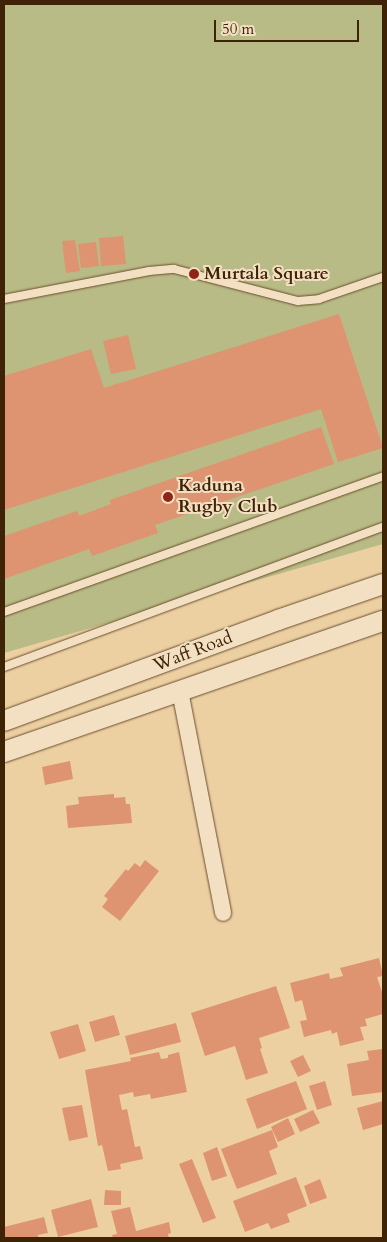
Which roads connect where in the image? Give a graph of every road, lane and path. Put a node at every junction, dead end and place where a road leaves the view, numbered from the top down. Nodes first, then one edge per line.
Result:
1 (383, 277) edge
2 (4, 299) edge
3 (383, 476) edge
4 (383, 527) edge
5 (383, 584) edge
6 (4, 612) edge
7 (383, 621) edge
8 (4, 667) edge
9 (180, 691) junction
10 (4, 721) edge
11 (4, 752) edge
12 (223, 913) dead end

1 - 2 lane
3 - 6 lane
4 - 8 lane
5 - 10 street, Waff Road
7 - 9 street, Waff Road
9 - 11 street, Waff Road
9 - 12 street

